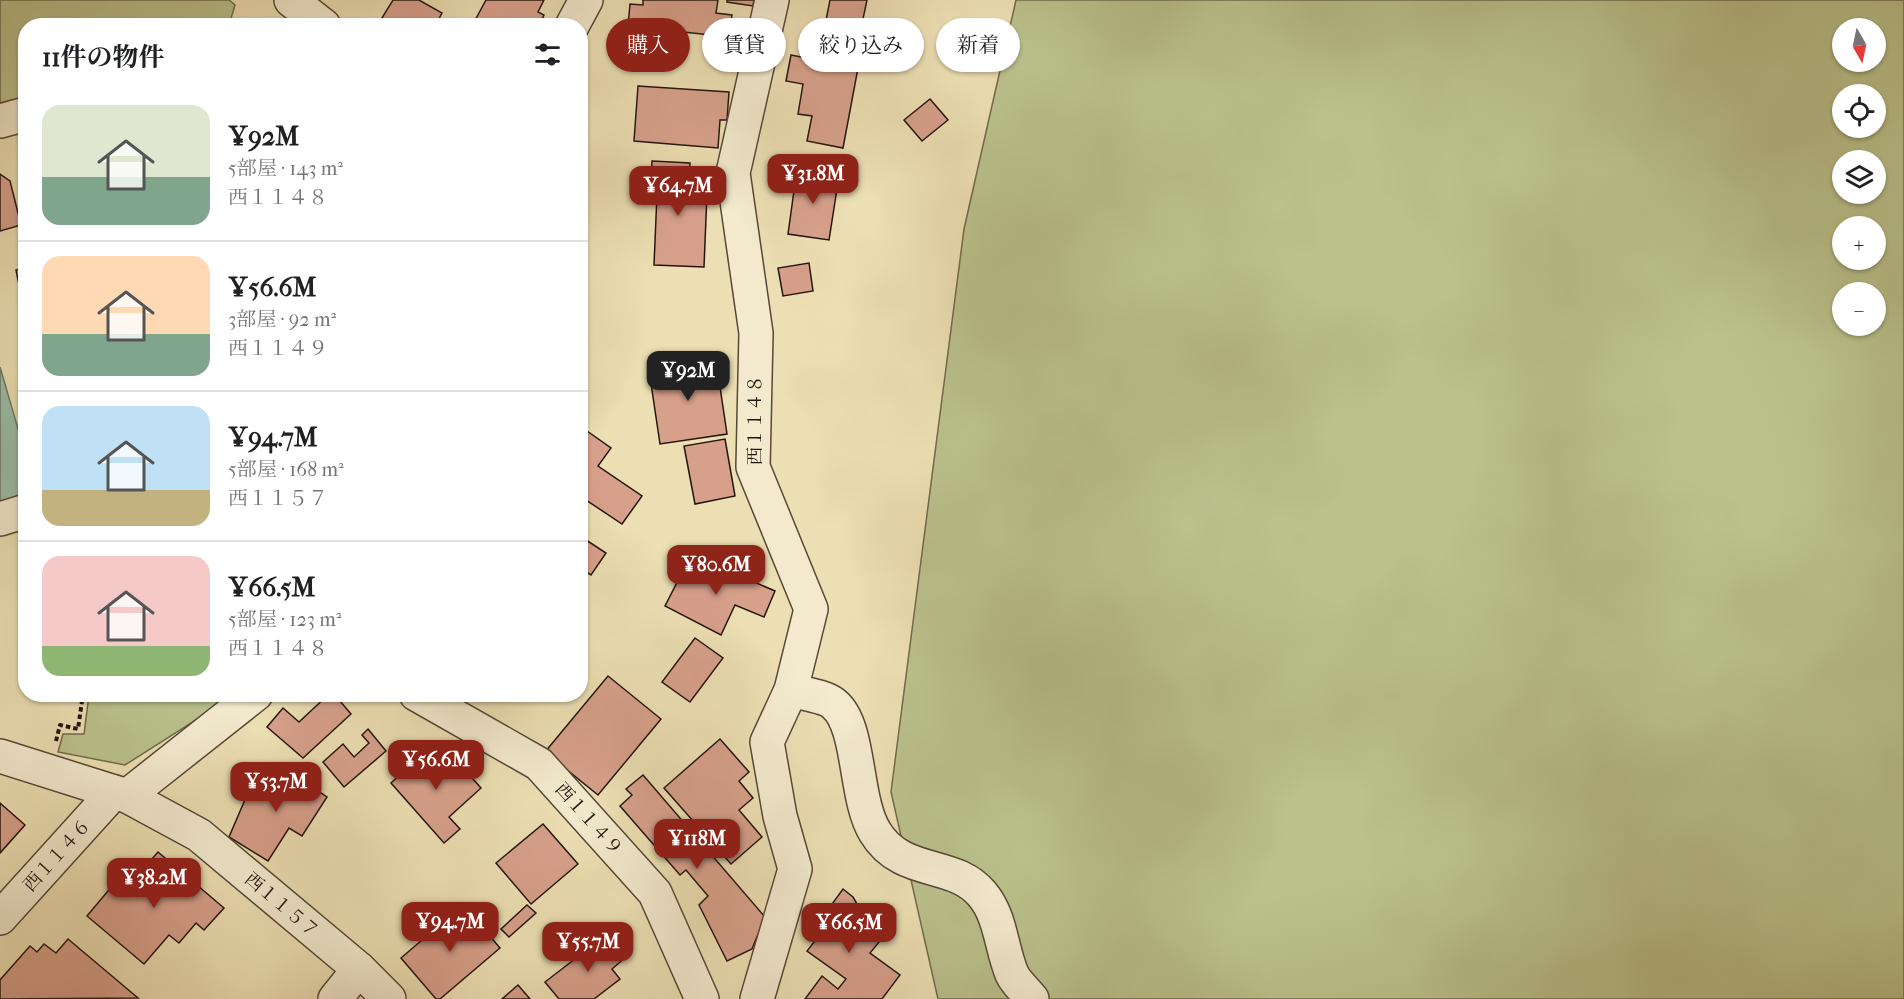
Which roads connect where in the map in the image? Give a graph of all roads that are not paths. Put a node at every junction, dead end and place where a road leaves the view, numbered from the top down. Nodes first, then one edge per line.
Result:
1 (291, 0) edge
2 (586, 0) edge
3 (772, 0) edge
4 (322, 18) edge
5 (576, 18) edge
6 (18, 116) edge
7 (0, 121) edge
8 (18, 513) edge
9 (0, 519) edge
10 (791, 690) junction
11 (245, 702) edge
12 (430, 702) edge
13 (0, 756) edge
14 (121, 794) junction
15 (0, 918) edge
16 (359, 969) junction
17 (335, 999) edge
18 (389, 999) edge
19 (702, 999) edge
20 (757, 999) edge
21 (1032, 999) edge

1 - 4 street
2 - 5 street
3 - 10 street, 西１１４８
6 - 7 street
8 - 9 street
10 - 20 street, 西１１４８
10 - 21 street
11 - 14 street, 西１１４６
12 - 19 street, 西１１４９
13 - 14 street, 西１１５７
14 - 15 street, 西１１４６
14 - 16 street, 西１１５７
16 - 17 street
16 - 18 street, 西１１５７

